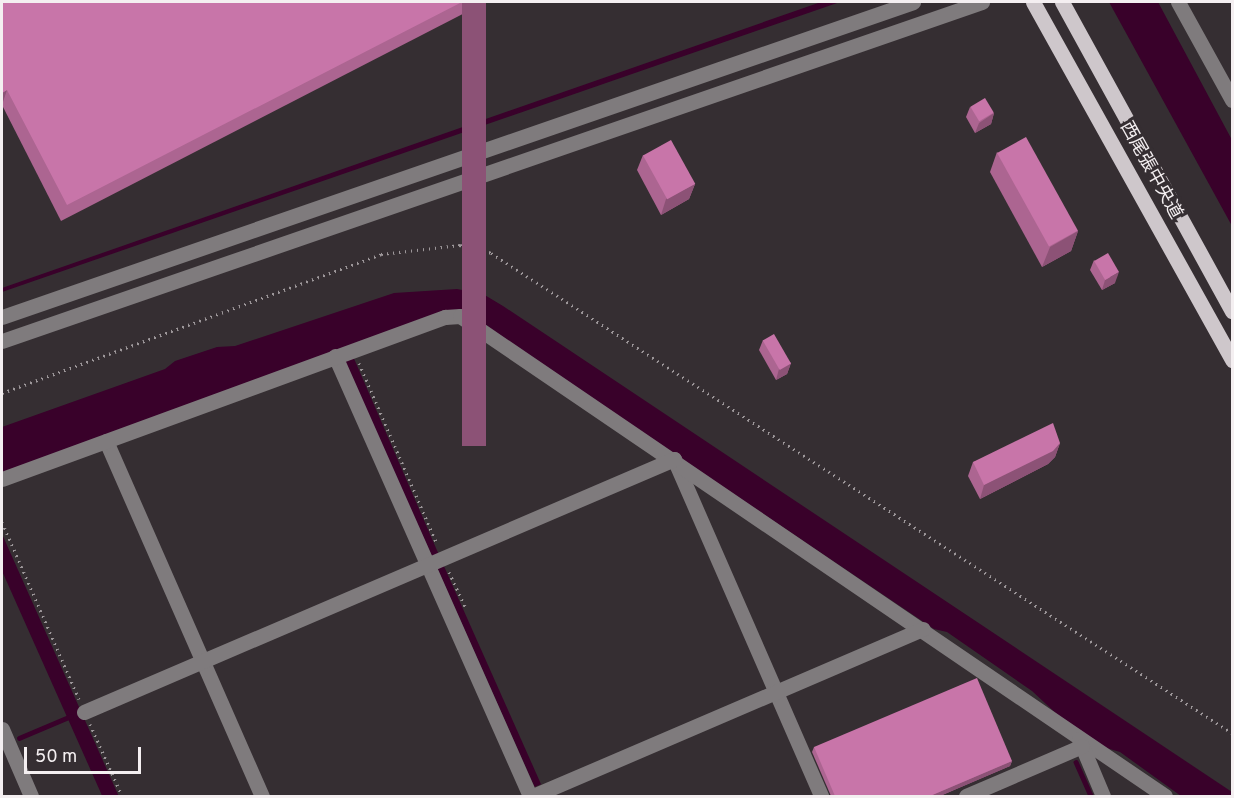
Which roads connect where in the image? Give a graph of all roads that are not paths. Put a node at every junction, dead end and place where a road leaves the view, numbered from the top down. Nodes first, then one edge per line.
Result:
1 (913, 2) edge
2 (982, 2) edge
3 (1033, 2) edge
4 (1062, 2) edge
5 (1178, 2) edge
6 (1233, 100) edge
7 (1233, 311) edge
8 (2, 316) edge
9 (2, 341) edge
10 (345, 353) junction
11 (1233, 360) edge
12 (106, 441) junction
13 (674, 459) junction
14 (2, 479) edge
15 (428, 565) junction
16 (923, 629) junction
17 (203, 662) junction
18 (775, 691) junction
19 (84, 712) road end
20 (2, 729) edge
21 (1079, 740) junction
22 (31, 796) edge
23 (262, 796) edge
24 (531, 796) edge
25 (821, 796) edge
26 (966, 796) edge
27 (1103, 796) edge
28 (1165, 796) edge

1 - 8 street
2 - 9 street
3 - 11 main road, 西尾張中央道
4 - 7 main road, 西尾張中央道
5 - 6 street
10 - 12 street
10 - 13 street
10 - 15 street
12 - 14 street
12 - 17 street
13 - 15 street
13 - 16 street
13 - 18 street
15 - 17 street
15 - 24 street
16 - 18 street
16 - 21 street
17 - 19 street
17 - 23 street
18 - 24 street
18 - 25 street
20 - 22 street
21 - 26 street
21 - 27 street
21 - 28 street

